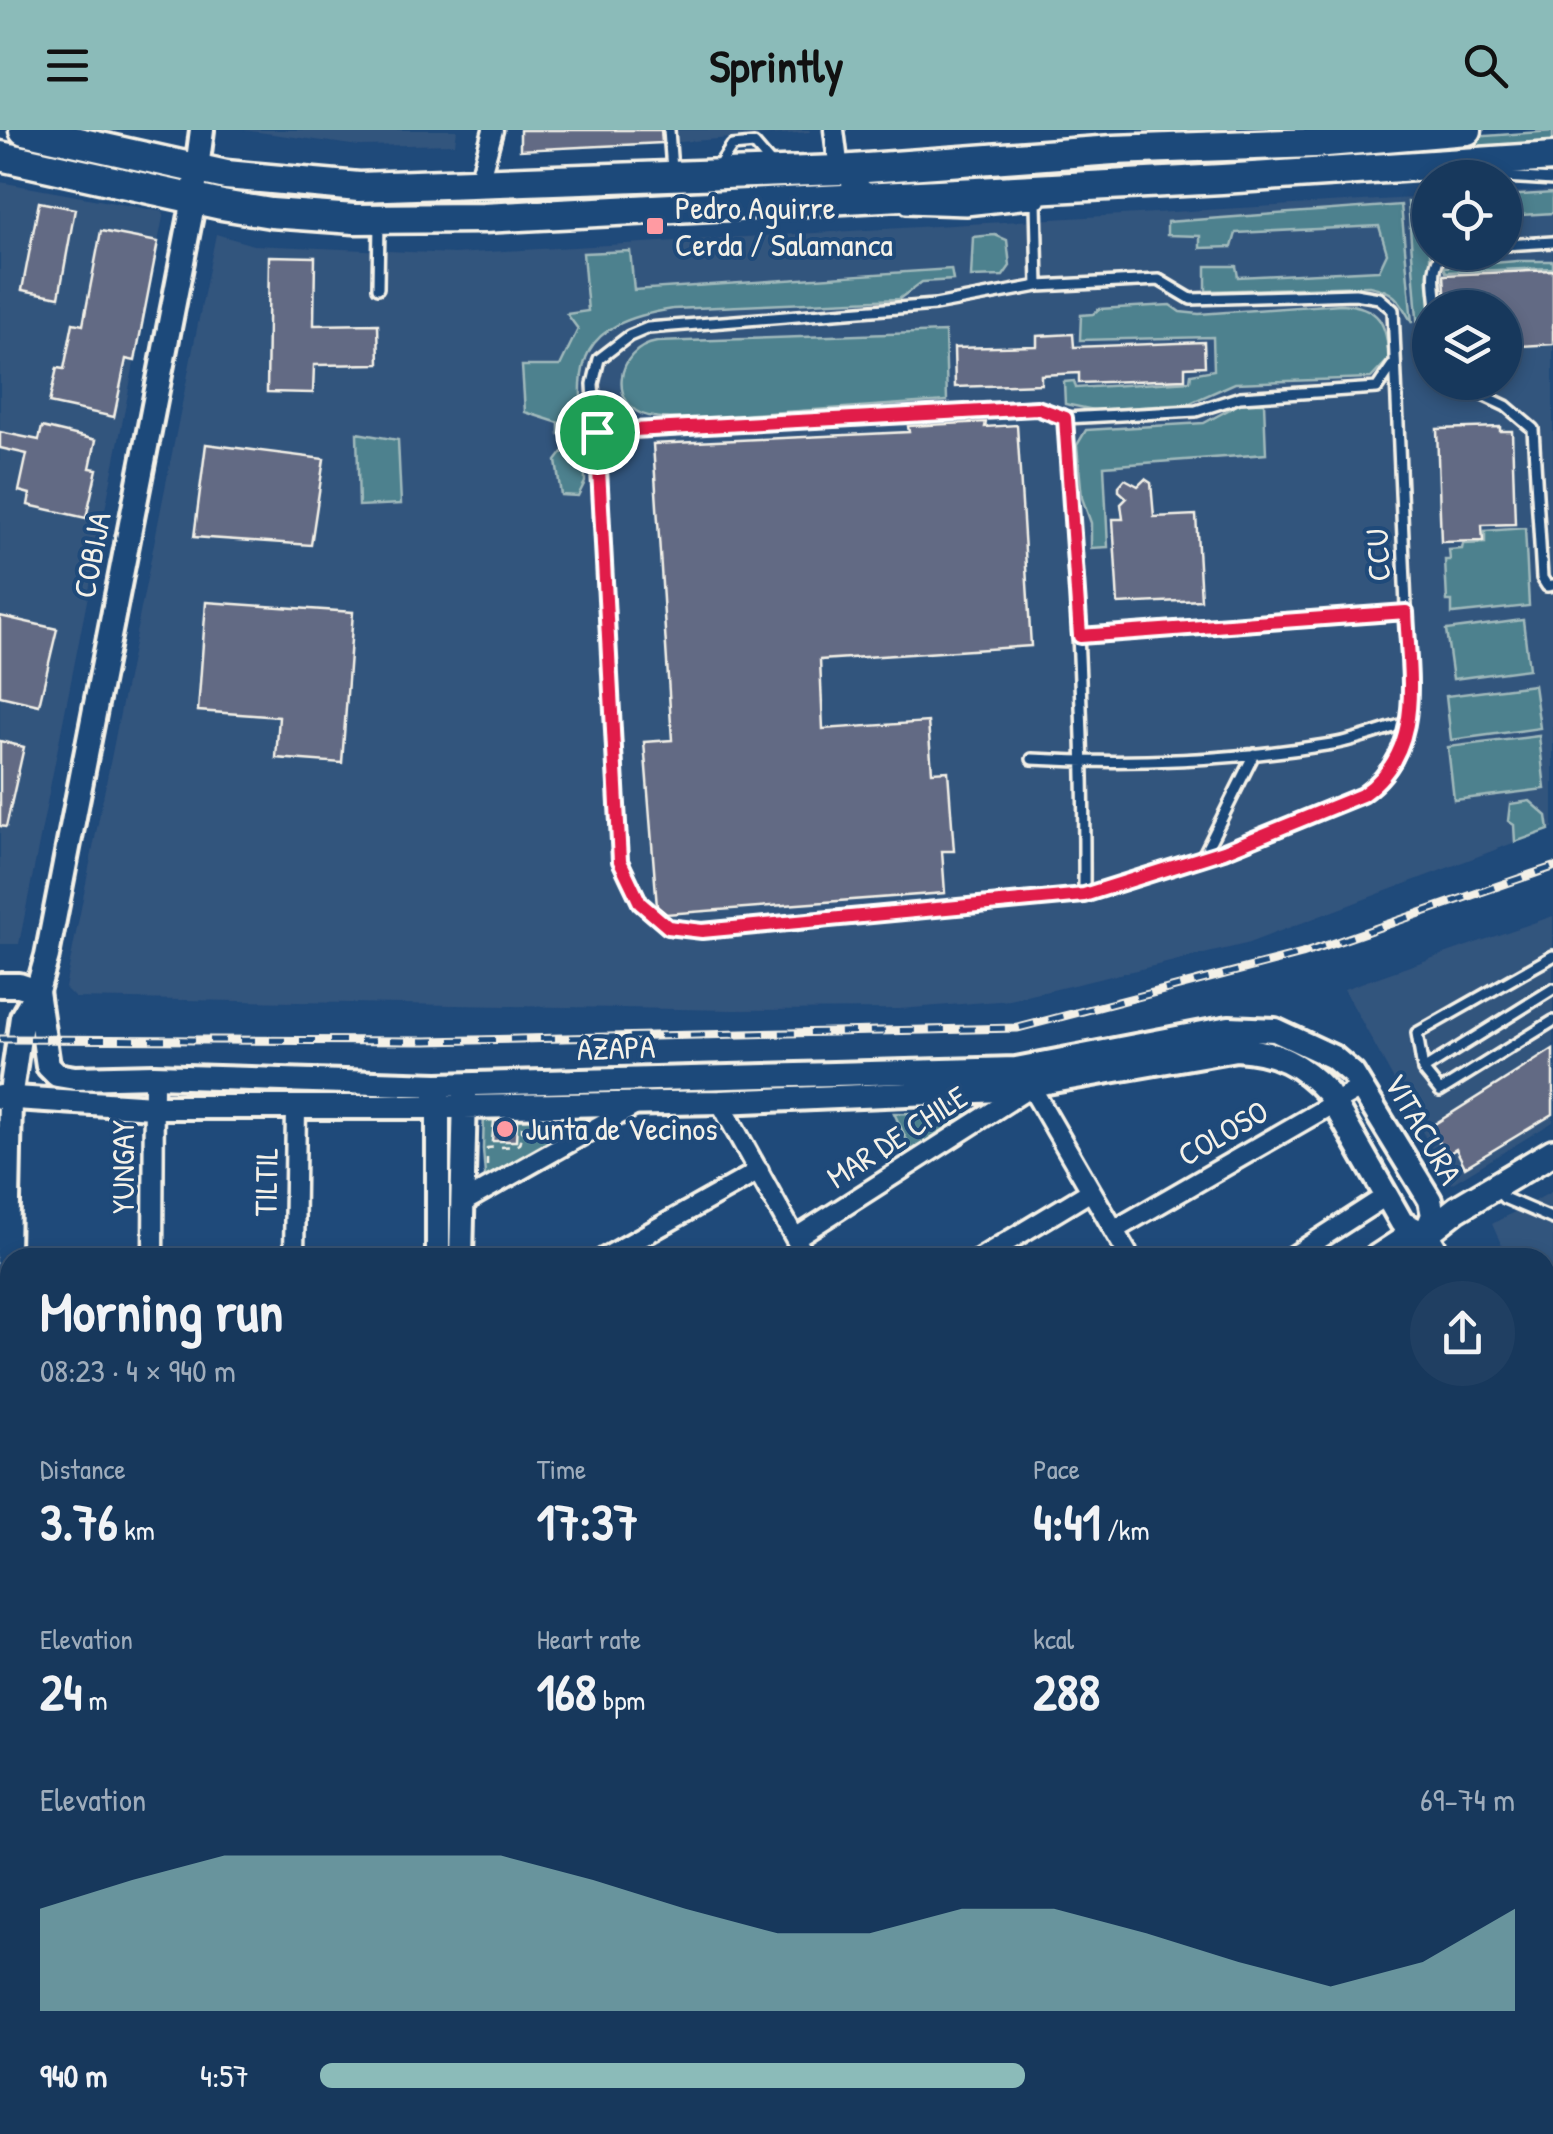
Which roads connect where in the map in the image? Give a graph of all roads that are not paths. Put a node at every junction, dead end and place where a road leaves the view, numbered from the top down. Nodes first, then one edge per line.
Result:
1 (24, 130) edge
2 (202, 130) edge
3 (493, 130) edge
4 (670, 130) edge
5 (834, 130) edge
6 (1467, 130) edge
7 (1314, 136) edge
8 (0, 156) edge
9 (1553, 158) edge
10 (1519, 160) edge
11 (596, 166) dead end
12 (1412, 167) edge
13 (196, 169) junction
14 (839, 170) junction
15 (662, 173) junction
16 (1522, 178) edge
17 (1222, 179) junction
18 (1553, 180) edge
19 (542, 181) junction
20 (479, 182) junction
21 (1154, 195) dead end
22 (871, 197) junction
23 (192, 199) junction
24 (1052, 201) dead end
25 (1036, 202) junction
26 (379, 219) junction
27 (1553, 242) edge
28 (1522, 243) edge
29 (1038, 286) junction
30 (378, 288) dead end
31 (1395, 360) junction
32 (1493, 400) edge
33 (1065, 418) junction
34 (597, 432) junction
35 (1553, 586) edge
36 (1406, 612) junction
37 (1080, 636) junction
38 (1407, 723) junction
39 (1254, 754) junction
40 (1032, 759) dead end
41 (1084, 762) junction
42 (1202, 858) junction
43 (1084, 895) junction
44 (1553, 956) edge
45 (0, 985) edge
46 (1553, 989) edge
47 (38, 991) junction
48 (1553, 1021) edge
49 (1295, 1050) junction
50 (1423, 1070) junction
51 (154, 1076) junction
52 (1031, 1087) junction
53 (1362, 1087) junction
54 (438, 1096) junction
55 (464, 1096) junction
56 (5, 1098) edge
57 (640, 1102) junction
58 (720, 1102) junction
59 (1336, 1104) junction
60 (153, 1107) junction
61 (296, 1108) junction
62 (1553, 1152) edge
63 (759, 1171) junction
64 (1494, 1188) junction
65 (1091, 1191) junction
66 (1386, 1196) junction
67 (462, 1203) junction
68 (1553, 1219) edge
69 (1114, 1230) junction
70 (1425, 1234) junction
71 (795, 1238) junction
72 (4, 1248) edge
73 (152, 1248) edge
74 (294, 1248) edge
75 (438, 1248) edge
76 (462, 1248) edge
77 (622, 1248) edge
78 (800, 1248) edge
79 (997, 1248) edge
80 (1124, 1248) edge
81 (1305, 1248) edge
82 (1399, 1248) edge
83 (1434, 1248) edge

1 - 13 main road
2 - 13 street, COBIJA
3 - 20 street
4 - 15 lane
5 - 14 street
6 - 7 main road
7 - 14 main road
8 - 23 main road
9 - 10 main road
11 - 19 lane
12 - 17 main road
13 - 20 main road
13 - 23 street, COBIJA
14 - 15 main road
14 - 22 street
15 - 19 main road
16 - 18 lane
17 - 21 lane
17 - 22 main road
19 - 20 main road
22 - 25 lane
22 - 26 main road
23 - 26 main road
23 - 47 street, COBIJA
24 - 25 lane
25 - 29 lane
26 - 30 lane
27 - 28 lane
29 - 31 lane, CCU
29 - 34 lane, CCU
31 - 33 lane
31 - 36 lane, CCU
32 - 35 lane
33 - 34 lane
33 - 37 lane
34 - 43 lane, CCU
36 - 37 lane
36 - 38 lane, CCU
37 - 41 lane
38 - 39 lane
38 - 42 lane, CCU
39 - 41 lane
39 - 42 lane
40 - 41 lane
41 - 43 lane
42 - 43 lane, CCU
44 - 50 lane
45 - 47 street
46 - 50 lane
47 - 51 street, AZAPA
47 - 56 street
48 - 50 lane
49 - 52 street, AZAPA
49 - 53 street, VITACURA
49 - 55 street, AZAPA
49 - 59 street, VITACURA
51 - 54 street, AZAPA
51 - 60 street, YUNGAY
52 - 58 street, AZAPA
52 - 65 street
52 - 71 street, MAR DE CHILE
53 - 59 street, COLOSO
53 - 70 street, VITACURA
54 - 55 street, AZAPA
54 - 61 street, AZAPA
54 - 75 street
55 - 57 street, AZAPA
55 - 67 street
56 - 60 street, AZAPA
56 - 72 street
57 - 58 street, AZAPA
57 - 67 street
58 - 63 street
59 - 66 street, VITACURA
59 - 69 street, COLOSO
60 - 61 street, AZAPA
60 - 73 street, YUNGAY
61 - 74 street, TILTIL
62 - 64 main road
63 - 71 street
63 - 77 street
64 - 68 lane
64 - 70 main road
65 - 69 street
65 - 79 street
66 - 70 street, VITACURA
66 - 81 street
67 - 76 street
69 - 80 street
70 - 82 main road
70 - 83 main road
71 - 78 street

